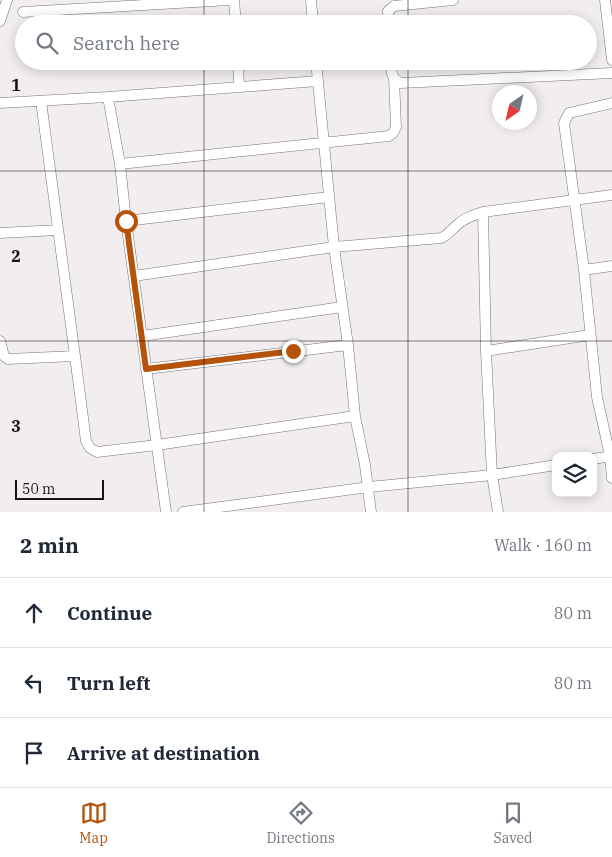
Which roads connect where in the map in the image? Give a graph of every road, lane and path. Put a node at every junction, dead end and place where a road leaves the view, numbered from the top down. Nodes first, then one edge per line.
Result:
1 (7, 0) edge
2 (230, 0) edge
3 (234, 0) edge
4 (311, 0) edge
5 (453, 0) edge
6 (605, 0) edge
7 (23, 12) dead end
8 (235, 15) edge
9 (312, 15) edge
10 (388, 15) edge
11 (0, 21) edge
12 (612, 60) edge
13 (238, 70) edge
14 (317, 70) edge
15 (392, 70) edge
16 (612, 73) edge
17 (394, 78) junction
18 (318, 81) junction
19 (239, 86) junction
20 (108, 97) junction
21 (40, 101) junction
22 (0, 103) edge
23 (612, 104) edge
24 (325, 142) junction
25 (120, 164) junction
26 (612, 195) edge
27 (329, 197) junction
28 (575, 201) junction
29 (483, 212) junction
30 (126, 221) junction
31 (58, 230) junction
32 (0, 233) edge
33 (334, 247) junction
34 (612, 266) edge
35 (584, 270) junction
36 (134, 276) junction
37 (342, 307) junction
38 (590, 335) junction
39 (142, 336) junction
40 (0, 341) edge
41 (348, 345) junction
42 (486, 351) junction
43 (75, 356) junction
44 (146, 369) junction
45 (355, 416) junction
46 (157, 445) junction
47 (611, 456) edge
48 (597, 458) edge
49 (552, 466) edge
50 (492, 475) junction
51 (612, 478) edge
52 (369, 488) junction
53 (166, 512) edge
54 (182, 512) edge
55 (371, 512) edge
56 (498, 512) edge

1 - 11 street
2 - 7 street
3 - 8 street
4 - 9 street
5 - 10 street
6 - 12 street
13 - 19 street
14 - 18 street
15 - 17 street
16 - 17 street
17 - 24 street
18 - 19 street
18 - 24 street
19 - 20 street
20 - 21 street
20 - 25 street
21 - 22 street
21 - 31 street
23 - 28 street
24 - 25 street
24 - 27 street
25 - 30 street
26 - 28 street
27 - 30 street
27 - 33 street
28 - 29 street
28 - 35 street
29 - 33 street
29 - 42 street
30 - 36 street
31 - 32 street
31 - 43 street
33 - 36 street
33 - 37 street
34 - 35 street
35 - 38 street
36 - 39 street
37 - 39 street
37 - 41 street
38 - 42 street
38 - 47 street
39 - 44 street
40 - 43 street
41 - 44 street
41 - 45 street
42 - 50 street
43 - 46 street
44 - 46 street
45 - 46 street
45 - 52 street
46 - 53 street
47 - 48 street
47 - 51 street
49 - 50 street
50 - 52 street
50 - 56 street
52 - 54 street
52 - 55 street

